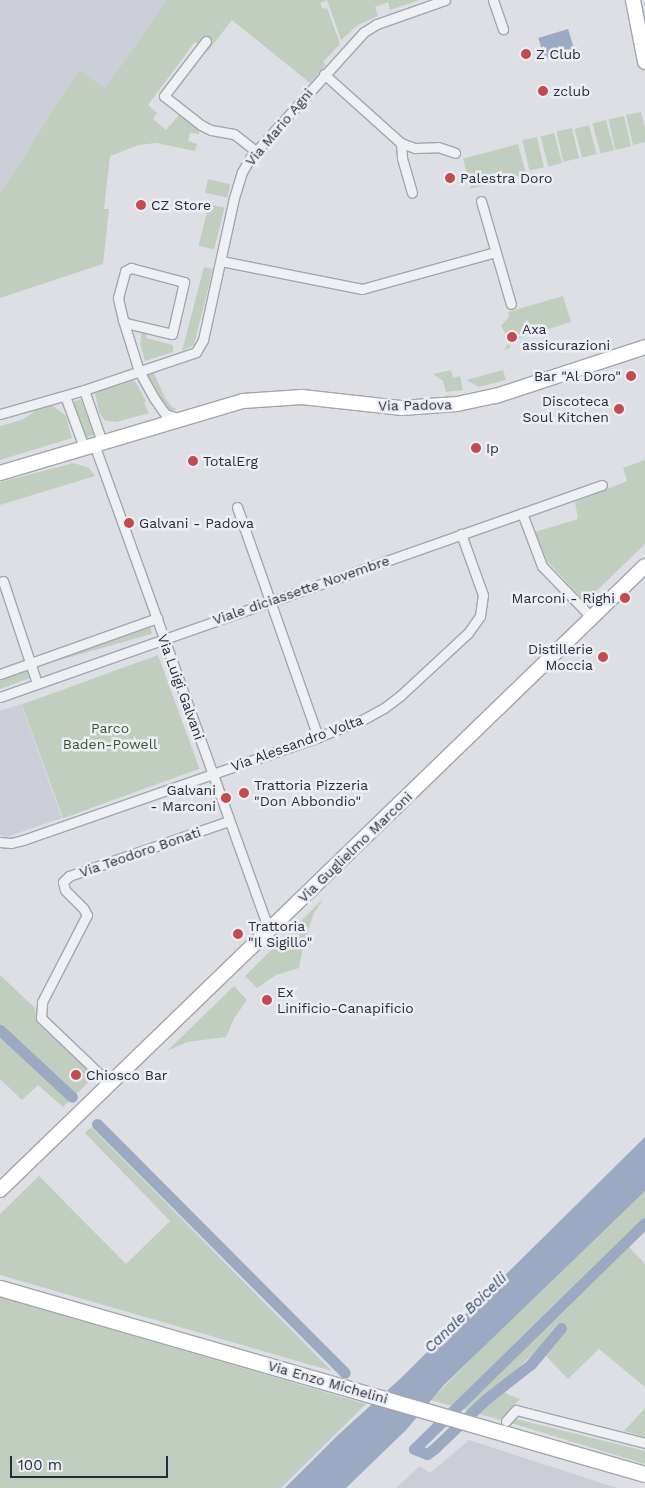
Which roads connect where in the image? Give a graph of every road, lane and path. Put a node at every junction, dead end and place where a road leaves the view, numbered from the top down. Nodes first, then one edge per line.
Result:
1 (445, 0) edge
2 (494, 0) edge
3 (637, 10) edge
4 (503, 29) dead end
5 (206, 41) dead end
6 (645, 62) edge
7 (324, 74) junction
8 (401, 143) junction
9 (256, 151) junction
10 (455, 153) dead end
11 (412, 193) dead end
12 (481, 201) dead end
13 (496, 252) junction
14 (221, 261) junction
15 (511, 304) dead end
16 (123, 320) junction
17 (645, 347) edge
18 (139, 371) junction
19 (84, 390) junction
20 (65, 396) junction
21 (0, 414) edge
22 (180, 418) junction
23 (93, 444) junction
24 (0, 473) edge
25 (602, 485) dead end
26 (236, 507) dead end
27 (522, 513) junction
28 (462, 534) junction
29 (645, 566) edge
30 (3, 581) dead end
31 (270, 601) junction
32 (157, 618) junction
33 (591, 618) junction
34 (164, 638) junction
35 (30, 663) junction
36 (0, 674) edge
37 (37, 683) junction
38 (0, 697) edge
39 (318, 737) junction
40 (212, 774) junction
41 (230, 820) junction
42 (0, 842) edge
43 (269, 930) junction
44 (110, 1084) junction
45 (0, 1190) edge
46 (4, 1288) edge
47 (506, 1421) dead end
48 (645, 1443) edge
49 (639, 1472) edge

1 - 7 street, Via Mario Agni
2 - 4 street
3 - 6 main road
5 - 9 street
7 - 8 street
7 - 9 street, Via Mario Agni
8 - 10 street
8 - 11 street
9 - 14 street, Via Mario Agni
12 - 13 street
13 - 14 street
13 - 15 street
14 - 18 street, Via Mario Agni
16 - 16 street
16 - 18 street
17 - 22 main road, Via Padova
18 - 19 street
18 - 22 street
19 - 20 street
19 - 23 street
20 - 21 street
20 - 23 street
22 - 23 main road, Via Padova
23 - 24 main road, Via Padova
23 - 32 street, Via Luigi Galvani
25 - 27 street, Viale diciassette Novembre
26 - 31 street
27 - 28 street, Viale diciassette Novembre
27 - 33 street
28 - 31 street, Viale diciassette Novembre
28 - 39 street, Via Alessandro Volta
29 - 33 main road, Via Guglielmo Marconi
30 - 35 street
31 - 34 street, Viale diciassette Novembre
31 - 39 street
32 - 34 street, Via Luigi Galvani
32 - 35 street
33 - 43 main road, Via Guglielmo Marconi
34 - 37 street, Viale diciassette Novembre
34 - 40 street, Via Luigi Galvani
35 - 36 street
35 - 37 street
37 - 38 street, Viale diciassette Novembre
39 - 40 street, Via Alessandro Volta
40 - 41 street, Via Luigi Galvani
40 - 42 street, Via Alessandro Volta
41 - 43 street, Via Luigi Galvani
41 - 44 street, Via Teodoro Bonati
43 - 44 main road, Via Guglielmo Marconi
44 - 45 main road, Via Guglielmo Marconi
46 - 49 main road, Via Enzo Michelini
47 - 48 street

